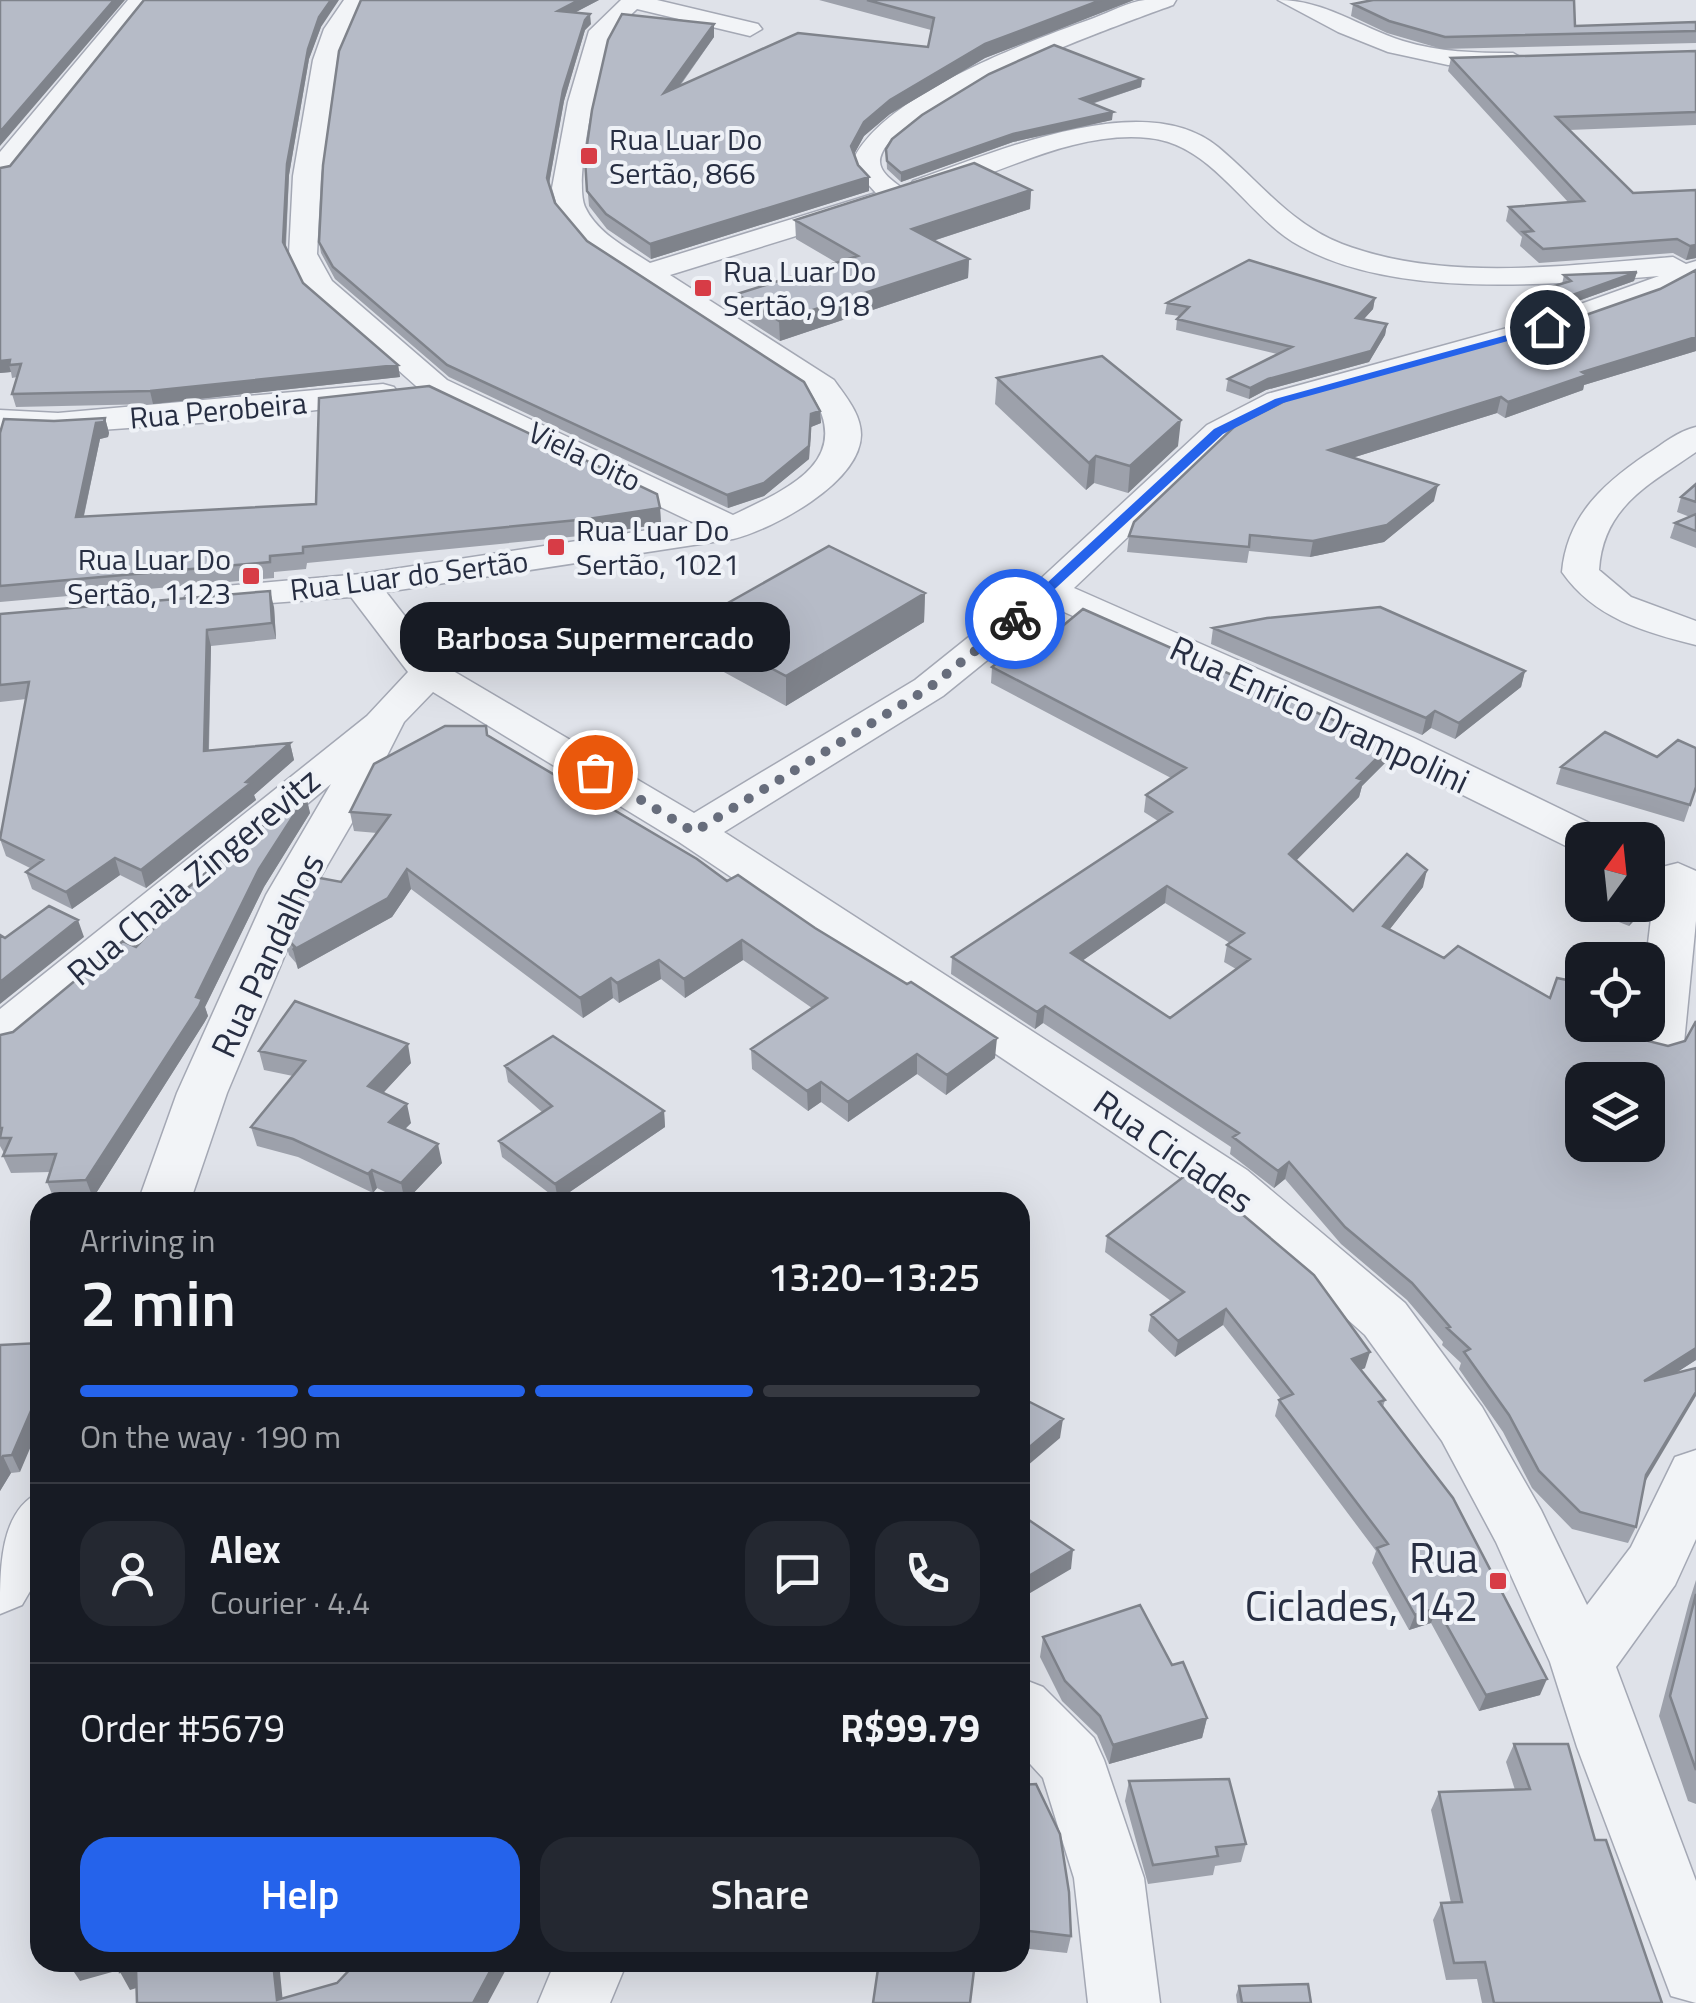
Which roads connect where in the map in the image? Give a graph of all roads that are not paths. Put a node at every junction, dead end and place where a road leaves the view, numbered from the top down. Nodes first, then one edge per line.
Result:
1 (140, 0) edge
2 (355, 0) edge
3 (1164, 0) edge
4 (1289, 0) edge
5 (633, 1) edge
6 (750, 29) dead end
7 (1546, 59) edge
8 (0, 169) edge
9 (896, 196) junction
10 (1696, 267) edge
11 (647, 273) junction
12 (436, 386) junction
13 (0, 420) edge
14 (1696, 437) edge
15 (732, 528) junction
16 (361, 585) junction
17 (1049, 591) junction
18 (164, 600) edge
19 (1696, 633) edge
20 (430, 673) junction
21 (386, 717) junction
22 (1565, 829) edge
23 (694, 832) junction
24 (1674, 874) edge
25 (0, 1034) edge
26 (1660, 1043) edge
27 (167, 1192) edge
28 (1696, 1475) edge
29 (30, 1535) edge
30 (0, 1586) edge
31 (1582, 1662) junction
32 (1030, 1718) edge
33 (1696, 1971) edge
34 (588, 1972) edge
35 (574, 2003) edge
36 (1124, 2003) edge

1 - 8 street
2 - 12 street, Viela Oito
3 - 9 street
4 - 7 street
5 - 6 street
5 - 11 street, Rua Luar do Sertão
9 - 10 street
9 - 11 street
10 - 17 street
11 - 15 street, Rua Luar do Sertão
12 - 13 street, Rua Perobeira
12 - 15 street, Viela Oito
14 - 19 street
15 - 16 street, Rua Luar do Sertão
16 - 18 street, Rua Luar do Sertão
16 - 20 street, Rua Ciclades
17 - 22 street, Rua Enrico Drampolini
17 - 23 street
20 - 21 street, Rua Pandalhos
20 - 23 street, Rua Ciclades
21 - 25 street, Rua Chaia Zingerevitz
21 - 27 street, Rua Pandalhos
23 - 31 street, Rua Ciclades
24 - 26 street
28 - 31 street
29 - 30 street
31 - 33 street, Rua Ciclades
32 - 36 street
34 - 35 street

